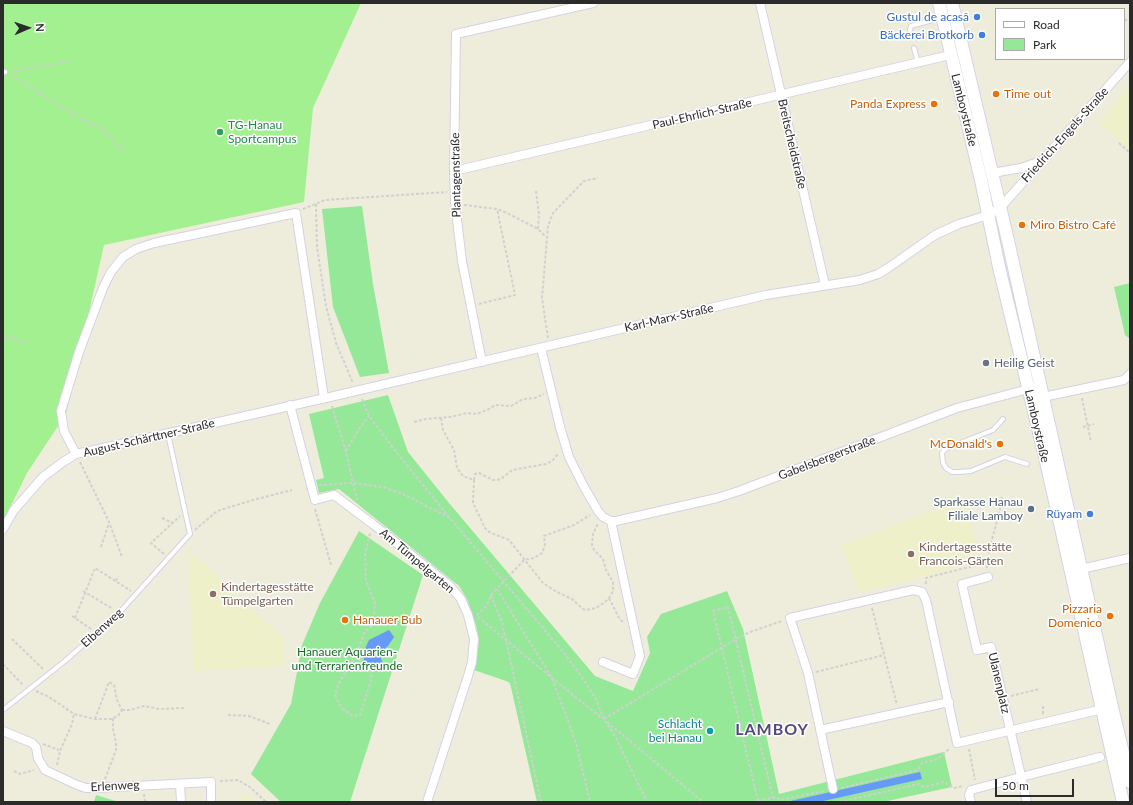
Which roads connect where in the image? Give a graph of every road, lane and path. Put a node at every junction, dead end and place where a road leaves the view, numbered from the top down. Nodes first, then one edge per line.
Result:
1 (593, 3) edge
2 (760, 3) edge
3 (939, 3) edge
4 (952, 3) edge
5 (942, 18) junction
6 (910, 30) dead end
7 (914, 48) dead end
8 (950, 55) junction
9 (67, 62) dead end
10 (1130, 62) edge
11 (918, 63) junction
12 (4, 72) edge
13 (781, 95) junction
14 (1119, 143) dead end
15 (1130, 153) edge
16 (126, 154) dead end
17 (1045, 158) junction
18 (454, 171) junction
19 (992, 173) junction
20 (598, 178) dead end
21 (536, 191) dead end
22 (454, 192) junction
23 (455, 203) junction
24 (316, 204) junction
25 (1000, 208) junction
26 (497, 210) junction
27 (296, 213) junction
28 (988, 215) junction
29 (538, 229) junction
30 (546, 237) junction
31 (825, 285) junction
32 (471, 306) junction
33 (3, 336) edge
34 (25, 343) dead end
35 (550, 346) junction
36 (541, 348) junction
37 (482, 362) junction
38 (1130, 374) edge
39 (1080, 390) junction
40 (357, 391) junction
41 (551, 391) junction
42 (1038, 391) junction
43 (324, 398) junction
44 (363, 402) dead end
45 (290, 406) junction
46 (333, 411) dead end
47 (369, 416) junction
48 (441, 418) junction
49 (1004, 418) dead end
50 (414, 422) dead end
51 (1094, 424) dead end
52 (1088, 426) junction
53 (1083, 427) dead end
54 (168, 433) junction
55 (1091, 442) dead end
56 (565, 446) junction
57 (346, 452) junction
58 (76, 454) junction
59 (1027, 464) dead end
60 (474, 480) junction
61 (352, 483) junction
62 (312, 486) junction
63 (292, 490) dead end
64 (1002, 495) dead end
65 (184, 510) junction
66 (316, 510) dead end
67 (601, 514) junction
68 (449, 517) junction
69 (162, 518) dead end
70 (611, 521) junction
71 (109, 522) junction
72 (173, 523) junction
73 (3, 529) edge
74 (190, 534) junction
75 (368, 538) dead end
76 (101, 547) dead end
77 (122, 557) dead end
78 (168, 557) junction
79 (1130, 558) edge
80 (524, 560) junction
81 (986, 563) junction
82 (331, 565) dead end
83 (92, 566) dead end
84 (95, 568) junction
85 (1081, 569) junction
86 (118, 576) dead end
87 (988, 577) joint
88 (116, 581) junction
89 (503, 582) junction
90 (497, 589) junction
91 (84, 591) junction
92 (922, 592) junction
93 (136, 594) junction
94 (492, 595) junction
95 (609, 598) junction
96 (870, 599) junction
97 (119, 613) junction
98 (790, 618) junction
99 (634, 624) junction
100 (96, 633) junction
101 (12, 639) dead end
102 (736, 639) junction
103 (506, 640) junction
104 (721, 648) junction
105 (884, 655) junction
106 (355, 657) junction
107 (603, 662) dead end
108 (3, 664) edge
109 (808, 673) junction
110 (48, 674) junction
111 (552, 678) junction
112 (29, 689) junction
113 (1039, 689) dead end
114 (1003, 698) junction
115 (949, 702) junction
116 (184, 708) dead end
117 (1106, 708) junction
118 (3, 710) edge
119 (122, 710) junction
120 (899, 713) junction
121 (74, 714) junction
122 (228, 715) dead end
123 (114, 718) junction
124 (95, 719) junction
125 (604, 719) junction
126 (270, 724) dead end
127 (3, 730) edge
128 (820, 730) junction
129 (1010, 731) junction
130 (967, 741) junction
131 (32, 742) junction
132 (60, 751) junction
133 (946, 751) dead end
134 (1100, 758) dead end
135 (43, 768) junction
136 (14, 771) dead end
137 (53, 775) junction
138 (1021, 777) junction
139 (211, 782) junction
140 (1130, 782) edge
141 (180, 784) junction
142 (976, 786) junction
143 (102, 787) junction
144 (954, 788) dead end
145 (834, 789) junction
146 (773, 798) junction
147 (758, 801) junction
148 (181, 802) edge
149 (211, 802) edge
150 (266, 802) edge
151 (427, 802) edge
152 (541, 802) edge
153 (590, 802) edge
154 (648, 802) edge
155 (703, 802) edge
156 (753, 802) edge
157 (839, 802) edge
158 (971, 802) edge
159 (1027, 802) edge
160 (1123, 802) edge

1 - 18 street, Plantagenstraße
2 - 13 street, Breitscheidstraße
3 - 5 main road, Lamboystraße
4 - 19 main road, Lamboystraße
5 - 6 lane
5 - 8 main road, Lamboystraße
7 - 11 lane
8 - 11 street, Paul-Ehrlich-Straße
8 - 28 main road, Lamboystraße
9 - 12 path
10 - 17 street, Friedrich-Engels-Straße
11 - 13 street, Paul-Ehrlich-Straße
12 - 16 path
13 - 18 street, Paul-Ehrlich-Straße
13 - 31 street, Breitscheidstraße
14 - 15 path
17 - 19 street
17 - 25 street, Friedrich-Engels-Straße
18 - 22 street, Plantagenstraße
19 - 25 main road, Lamboystraße
20 - 30 path
21 - 29 path
22 - 23 street, Plantagenstraße
22 - 24 path
23 - 26 path
23 - 32 street, Plantagenstraße
24 - 27 path
24 - 40 path
25 - 28 street, Karl-Marx-Straße
25 - 42 main road, Lamboystraße
26 - 29 path
26 - 32 path
27 - 43 street
27 - 58 street
28 - 31 street, Karl-Marx-Straße
28 - 42 main road, Lamboystraße
29 - 30 path
30 - 35 path
31 - 35 street, Karl-Marx-Straße
32 - 37 street, Plantagenstraße
33 - 34 path
35 - 36 street, Karl-Marx-Straße
36 - 37 street, Karl-Marx-Straße
36 - 41 street
37 - 40 street, Karl-Marx-Straße
38 - 39 street, Lamboystraße
39 - 42 street, Lamboystraße
39 - 52 path
40 - 43 street, Karl-Marx-Straße
41 - 48 path
41 - 56 street
42 - 70 street, Gabelsbergerstraße
42 - 85 main road, Lamboystraße
42 - 117 main road, Lamboystraße
43 - 45 street, August-Schärttner-Straße
44 - 47 path
45 - 54 street, August-Schärttner-Straße
45 - 62 street, Am Tümpelgarten
46 - 57 path
47 - 57 path
47 - 68 path
48 - 50 path
48 - 60 path
49 - 59 lane
51 - 52 path
52 - 53 path
52 - 55 path
54 - 58 street, August-Schärttner-Straße
54 - 65 lane
56 - 60 path
56 - 67 street
57 - 61 path
58 - 71 path
58 - 73 street, August-Schärttner-Straße
60 - 80 path
61 - 62 path
61 - 68 path
62 - 151 street, Am Tümpelgarten
63 - 74 path
64 - 81 path
65 - 72 path
65 - 74 lane
66 - 82 path
67 - 70 street
67 - 80 path
67 - 95 path
68 - 89 path
69 - 72 path
70 - 99 street
71 - 76 path
71 - 77 path
72 - 78 path
74 - 78 lane, Eibenweg
75 - 106 path
78 - 93 lane, Eibenweg
79 - 85 street
80 - 89 path
80 - 95 path
81 - 87 path
81 - 92 path
83 - 84 path
84 - 88 path
84 - 91 path
85 - 117 main road, Lamboystraße
86 - 88 path
87 - 114 street, Ulanenplatz
88 - 93 path
89 - 90 path
89 - 125 path
90 - 94 path
90 - 111 path
91 - 97 path
91 - 100 path
92 - 96 street
92 - 115 street
93 - 97 lane, Eibenweg
94 - 103 path
94 - 103 path
95 - 99 path
96 - 98 street
96 - 105 path
97 - 100 lane, Eibenweg
98 - 102 path
98 - 109 street
99 - 107 street
100 - 110 lane, Eibenweg
101 - 110 path
102 - 104 path
102 - 104 path
102 - 146 path
103 - 111 path
103 - 152 path
104 - 125 path
104 - 147 path
105 - 109 path
105 - 120 path
106 - 106 path
108 - 112 path
109 - 128 street
110 - 112 lane, Eibenweg
111 - 125 path
111 - 153 path
112 - 118 lane, Eibenweg
112 - 121 path
113 - 114 path
114 - 129 street, Ulanenplatz
115 - 120 street
115 - 130 street
116 - 119 path
117 - 129 street, Ulanenplatz
117 - 140 main road, Lamboystraße
117 - 160 main road, Lamboystraße
119 - 123 path
119 - 124 path
120 - 128 street
121 - 124 path
121 - 132 path
122 - 126 path
123 - 124 path
123 - 143 path
125 - 154 path
125 - 155 path
127 - 131 street
128 - 145 street
129 - 130 street, Ulanenplatz
129 - 138 street, Ulanenplatz
130 - 142 path
131 - 132 path
131 - 135 street
132 - 137 path
133 - 145 path
134 - 138 street
135 - 136 path
135 - 137 street, Erlenweg
137 - 143 street, Erlenweg
138 - 142 street
138 - 159 street, Ulanenplatz
139 - 141 street, Erlenweg
139 - 149 street
139 - 150 path
141 - 143 street, Erlenweg
141 - 148 street
142 - 158 street
144 - 157 path
145 - 146 path
146 - 147 path
147 - 156 path

